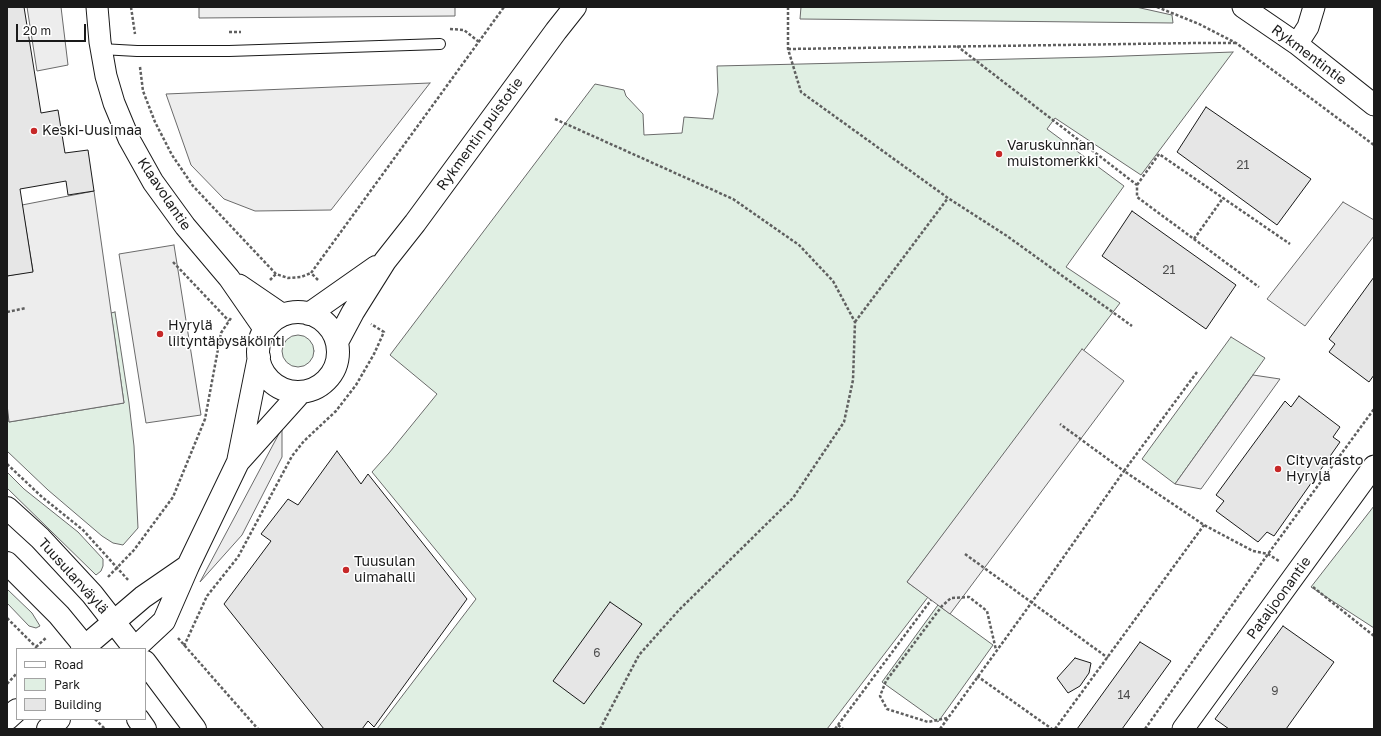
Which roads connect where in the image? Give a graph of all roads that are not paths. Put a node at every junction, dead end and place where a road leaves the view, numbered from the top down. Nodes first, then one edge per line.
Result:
1 (97, 7) edge
2 (575, 7) edge
3 (1243, 7) edge
4 (1314, 7) edge
5 (440, 44) dead end
6 (1297, 44) junction
7 (101, 50) junction
8 (1374, 105) edge
9 (385, 261) junction
10 (250, 299) junction
11 (309, 314) junction
12 (283, 315) junction
13 (265, 330) junction
14 (337, 342) junction
15 (259, 357) junction
16 (301, 392) junction
17 (238, 462) junction
18 (1374, 466) edge
19 (7, 508) edge
20 (7, 563) edge
21 (188, 566) junction
22 (113, 622) junction
23 (85, 648) edge
24 (134, 648) edge
25 (136, 648) edge
26 (146, 663) edge
27 (16, 711) edge
28 (7, 719) edge
29 (58, 720) edge
30 (139, 720) edge
31 (48, 729) edge
32 (145, 729) edge
33 (195, 729) edge
34 (1183, 729) edge

1 - 7 street, Klaavolantie
2 - 9 street, Rykmentin puistotie
3 - 6 street, Rykmentintie
4 - 6 street
5 - 7 lane
6 - 8 street, Rykmentintie
7 - 10 street, Klaavolantie
9 - 11 street, Rykmentin puistotie
9 - 14 street, Rykmentin puistotie
10 - 12 street, Klaavolantie
10 - 13 street, Klaavolantie
11 - 12 street
11 - 14 street
12 - 13 street
13 - 15 street
14 - 16 street
15 - 16 street
15 - 17 street
16 - 17 street
17 - 21 street
18 - 34 street, Pataljoonantie
19 - 22 street, Tuusulanväylä
20 - 23 street
21 - 22 street
21 - 25 street
22 - 23 street
22 - 24 street, Tuusulanväylä
26 - 33 street
27 - 28 street
29 - 31 street
30 - 32 street

